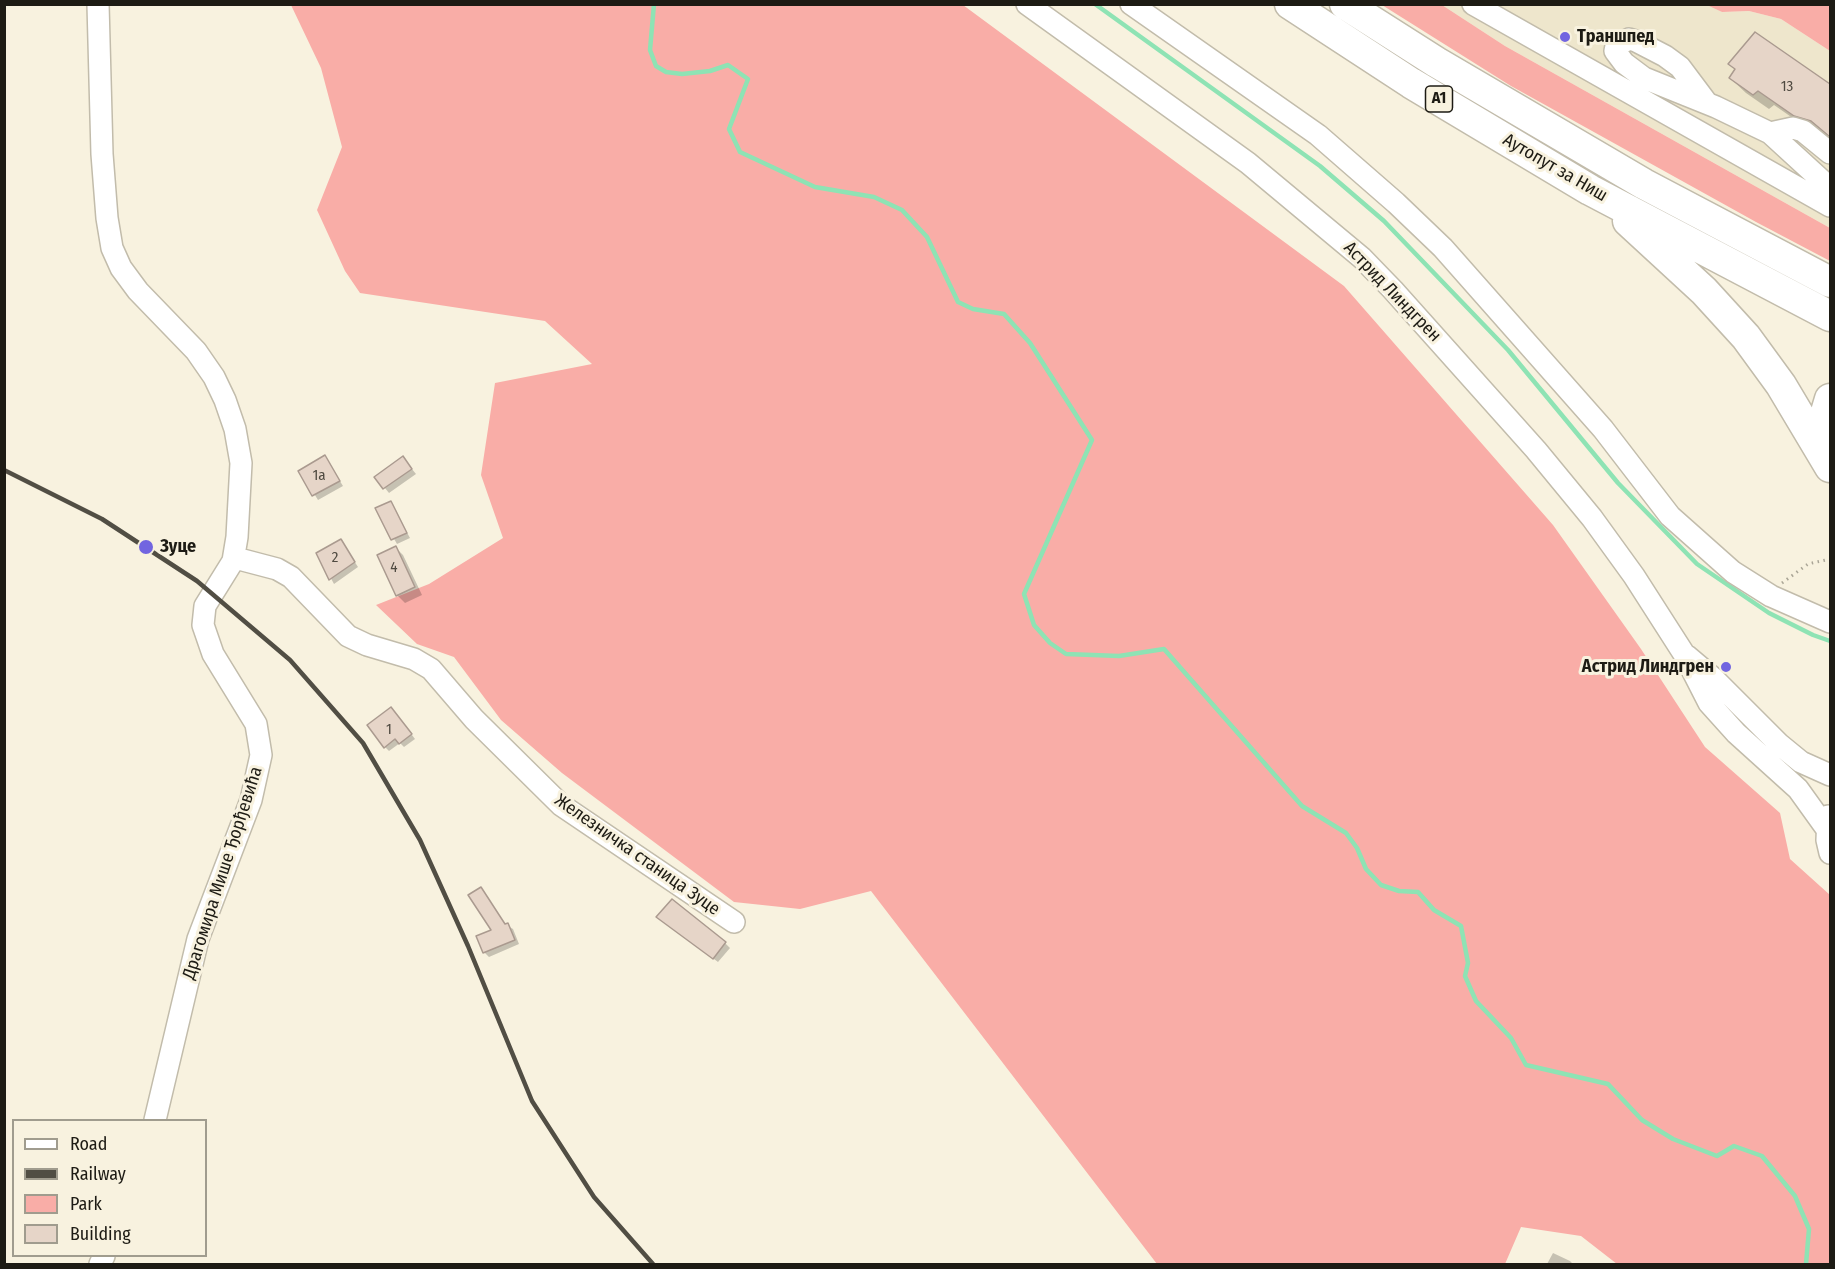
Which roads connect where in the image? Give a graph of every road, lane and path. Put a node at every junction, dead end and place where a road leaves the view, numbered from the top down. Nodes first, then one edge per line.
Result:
1 (98, 4) edge
2 (1026, 4) edge
3 (1131, 4) edge
4 (1290, 4) edge
5 (1345, 4) edge
6 (1473, 4) edge
7 (1707, 103) dead end
8 (1770, 133) junction
9 (1830, 153) edge
10 (1830, 188) edge
11 (1590, 190) junction
12 (1830, 206) edge
13 (1830, 282) edge
14 (1830, 316) edge
15 (1830, 399) edge
16 (1830, 450) edge
17 (1830, 467) edge
18 (1830, 559) edge
19 (233, 561) junction
20 (1771, 596) junction
21 (1830, 622) edge
22 (1684, 654) junction
23 (1830, 775) edge
24 (1828, 819) edge
25 (1830, 853) edge
26 (734, 922) dead end
27 (155, 1119) edge

1 - 19 street, Драгомира Мише Ђорђевића
2 - 22 street, Астрид Линдгрен
3 - 20 street
4 - 11 highway, Аутопут за Ниш / A1
5 - 13 highway, Аутопут за Ниш / A1
6 - 12 street
7 - 8 street
8 - 9 street
8 - 10 street
11 - 14 highway, Аутопут за Ниш / A1
11 - 17 highway
15 - 16 highway
18 - 20 path
19 - 26 street, Железничка станица Зуце
19 - 27 street, Драгомира Мише Ђорђевића
20 - 21 street
22 - 23 street, Астрид Линдгрен
22 - 24 street, Астрид Линдгрен
24 - 25 street

